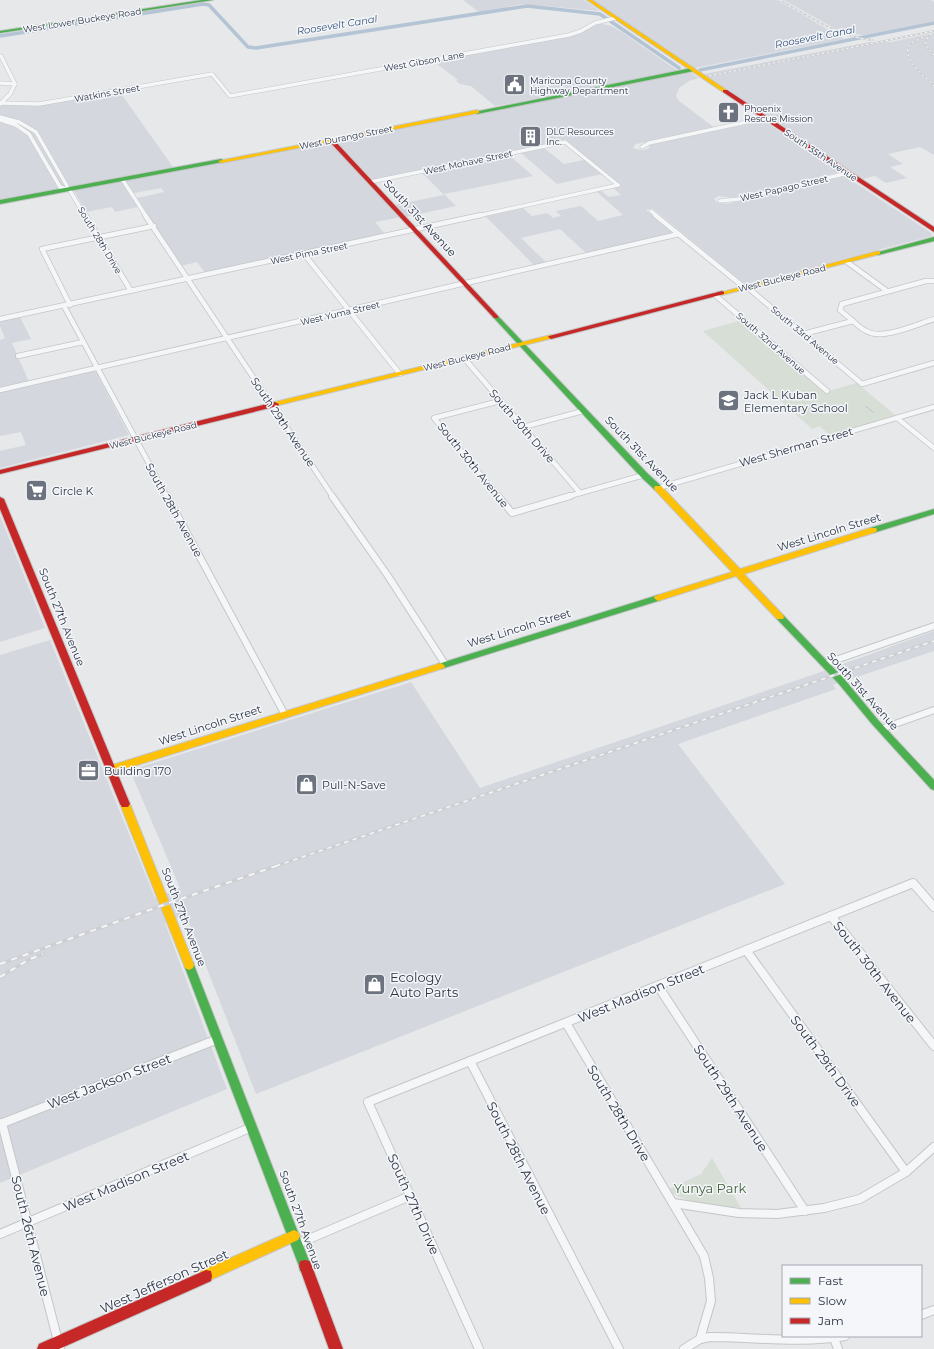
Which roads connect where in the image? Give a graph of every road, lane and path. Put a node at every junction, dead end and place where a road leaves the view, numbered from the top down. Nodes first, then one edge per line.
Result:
1 (211, 0) edge
2 (589, 0) edge
3 (611, 19) junction
4 (0, 32) edge
5 (2, 56) dead end
6 (692, 70) junction
7 (212, 74) joint
8 (0, 83) edge
9 (15, 84) junction
10 (0, 104) edge
11 (0, 117) edge
12 (765, 118) junction
13 (0, 120) edge
14 (331, 140) junction
15 (642, 147) dead end
16 (848, 173) junction
17 (122, 179) junction
18 (370, 182) junction
19 (618, 186) joint
20 (68, 189) junction
21 (720, 201) dead end
22 (0, 202) edge
23 (651, 211) dead end
24 (154, 226) junction
25 (417, 230) junction
26 (934, 230) edge
27 (679, 234) junction
28 (99, 237) junction
29 (934, 239) edge
30 (304, 254) junction
31 (847, 262) junction
32 (188, 279) junction
33 (934, 281) edge
34 (466, 284) junction
35 (746, 287) junction
36 (130, 291) junction
37 (887, 291) junction
38 (715, 295) junction
39 (67, 305) junction
40 (349, 310) junction
41 (0, 319) edge
42 (934, 319) edge
43 (928, 320) junction
44 (853, 321) junction
45 (934, 325) edge
46 (803, 334) junction
47 (227, 338) junction
48 (83, 342) junction
49 (522, 344) junction
50 (18, 356) dead end
51 (464, 358) junction
52 (934, 363) edge
53 (98, 368) junction
54 (400, 374) junction
55 (0, 390) edge
56 (827, 391) dead end
57 (500, 401) junction
58 (272, 406) junction
59 (934, 407) edge
60 (583, 410) junction
61 (897, 418) junction
62 (523, 427) junction
63 (135, 439) junction
64 (934, 448) edge
65 (0, 472) edge
66 (644, 475) junction
67 (658, 488) junction
68 (580, 493) junction
69 (0, 499) edge
70 (934, 511) edge
71 (738, 573) junction
72 (934, 626) edge
73 (446, 664) junction
74 (824, 664) junction
75 (934, 710) edge
76 (284, 714) junction
77 (881, 729) junction
78 (112, 769) junction
79 (934, 786) edge
80 (934, 907) edge
81 (831, 916) junction
82 (746, 950) junction
83 (658, 986) junction
84 (566, 1023) junction
85 (218, 1038) junction
86 (934, 1046) edge
87 (470, 1062) junction
88 (368, 1102) joint
89 (1, 1123) edge
90 (252, 1127) junction
91 (934, 1147) edge
92 (906, 1172) junction
93 (410, 1196) junction
94 (672, 1203) junction
95 (805, 1211) junction
96 (28, 1222) junction
97 (0, 1234) edge
98 (295, 1240) junction
99 (934, 1310) edge
100 (922, 1315) edge
101 (840, 1337) edge
102 (834, 1338) junction
103 (700, 1339) junction
104 (59, 1346) edge
105 (44, 1349) edge
106 (336, 1349) edge
107 (479, 1349) edge
108 (619, 1349) edge
109 (684, 1349) edge
110 (838, 1349) edge

1 - 4 street, West Lower Buckeye Road
2 - 3 street, South 35th Avenue
3 - 6 street, South 35th Avenue
3 - 7 street, West Gibson Lane
5 - 9 street
6 - 12 street, South 35th Avenue
6 - 14 street, West Durango Street
7 - 10 street, Watkins Street
8 - 9 street
9 - 10 street
11 - 20 street
12 - 15 street
12 - 16 street, South 35th Avenue
13 - 20 street
14 - 17 street, West Durango Street
14 - 18 street, South 31st Avenue
16 - 21 street, West Papago Street
16 - 26 street, South 35th Avenue
17 - 20 street, West Durango Street
17 - 24 street, South 29th Avenue
18 - 19 street, West Mohave Street
18 - 25 street, South 31st Avenue
19 - 25 street, West Pima Street
20 - 22 street, West Durango Street
20 - 28 street, South 28th Drive
23 - 27 street, South 33rd Avenue
24 - 28 street
24 - 32 street, South 29th Avenue
25 - 30 street, West Pima Street
25 - 34 street, South 31st Avenue
27 - 34 street, West Yuma Street
27 - 35 street, South 33rd Avenue
28 - 36 street, South 28th Drive
28 - 39 street, South 28th Avenue
29 - 31 street, West Buckeye Road
30 - 32 street, West Pima Street
30 - 40 street
31 - 35 street, West Buckeye Road
31 - 37 street
32 - 36 street, West Pima Street
32 - 47 street, South 29th Avenue
33 - 37 street
34 - 40 street, West Yuma Street
34 - 49 street, South 31st Avenue
35 - 38 street, West Buckeye Road
35 - 46 street, South 33rd Avenue
36 - 39 street, West Pima Street
37 - 44 street
38 - 49 street, West Buckeye Road
38 - 56 street, South 32nd Avenue
39 - 41 street, West Pima Street
39 - 48 street, South 28th Avenue
40 - 47 street, West Yuma Street
40 - 54 street
42 - 43 street
43 - 44 street
43 - 45 street
44 - 46 street
46 - 52 street, South 33rd Avenue
47 - 53 street, West Yuma Street
47 - 58 street, South 29th Avenue
48 - 50 street
48 - 53 street, South 28th Avenue
49 - 51 street, West Buckeye Road
49 - 60 street, South 31st Avenue
51 - 54 street, West Buckeye Road
51 - 57 street, South 30th Drive
53 - 55 street, West Yuma Street
53 - 63 street, South 28th Avenue
54 - 58 street, West Buckeye Road
57 - 62 street, South 30th Drive
57 - 68 street, South 30th Avenue
58 - 63 street, West Buckeye Road
58 - 73 street, South 29th Avenue
59 - 61 street, West Sherman Street
60 - 62 street
60 - 66 street, South 31st Avenue
61 - 64 street
61 - 67 street, West Sherman Street
62 - 68 street, South 30th Drive
63 - 65 street, West Buckeye Road
63 - 76 street, South 28th Avenue
66 - 67 street, South 31st Avenue
66 - 68 street
67 - 71 street, South 31st Avenue
69 - 78 street, South 27th Avenue
70 - 71 street, West Lincoln Street
71 - 73 street, West Lincoln Street
71 - 74 street, South 31st Avenue
72 - 74 street
73 - 76 street, West Lincoln Street
74 - 77 street, South 31st Avenue
75 - 77 street
76 - 78 street, West Lincoln Street
77 - 79 street, South 31st Avenue
78 - 85 street, South 27th Avenue
80 - 81 street, West Madison Street
81 - 82 street, West Madison Street
81 - 86 street, South 30th Avenue
82 - 83 street, West Madison Street
82 - 92 street, South 29th Drive
83 - 84 street, West Madison Street
83 - 95 street, South 29th Avenue
84 - 87 street, West Madison Street
84 - 94 street, South 28th Drive
85 - 89 street, West Jackson Street
85 - 90 street, South 27th Avenue
87 - 88 street, West Madison Street
87 - 108 street, South 28th Avenue
88 - 93 street, South 27th Drive
89 - 96 street, South 26th Avenue
90 - 96 street, West Madison Street
90 - 98 street, South 27th Avenue
91 - 92 street
92 - 95 street
93 - 98 street, West Jefferson Street
93 - 107 street, South 27th Drive
94 - 95 street
94 - 103 street, South 28th Drive
96 - 97 street, West Madison Street
96 - 104 street, South 26th Avenue
98 - 104 street, West Jefferson Street
98 - 106 street, South 27th Avenue
99 - 100 street
101 - 102 street
102 - 103 street
102 - 110 street
103 - 109 street
104 - 105 street, West Jefferson Street

